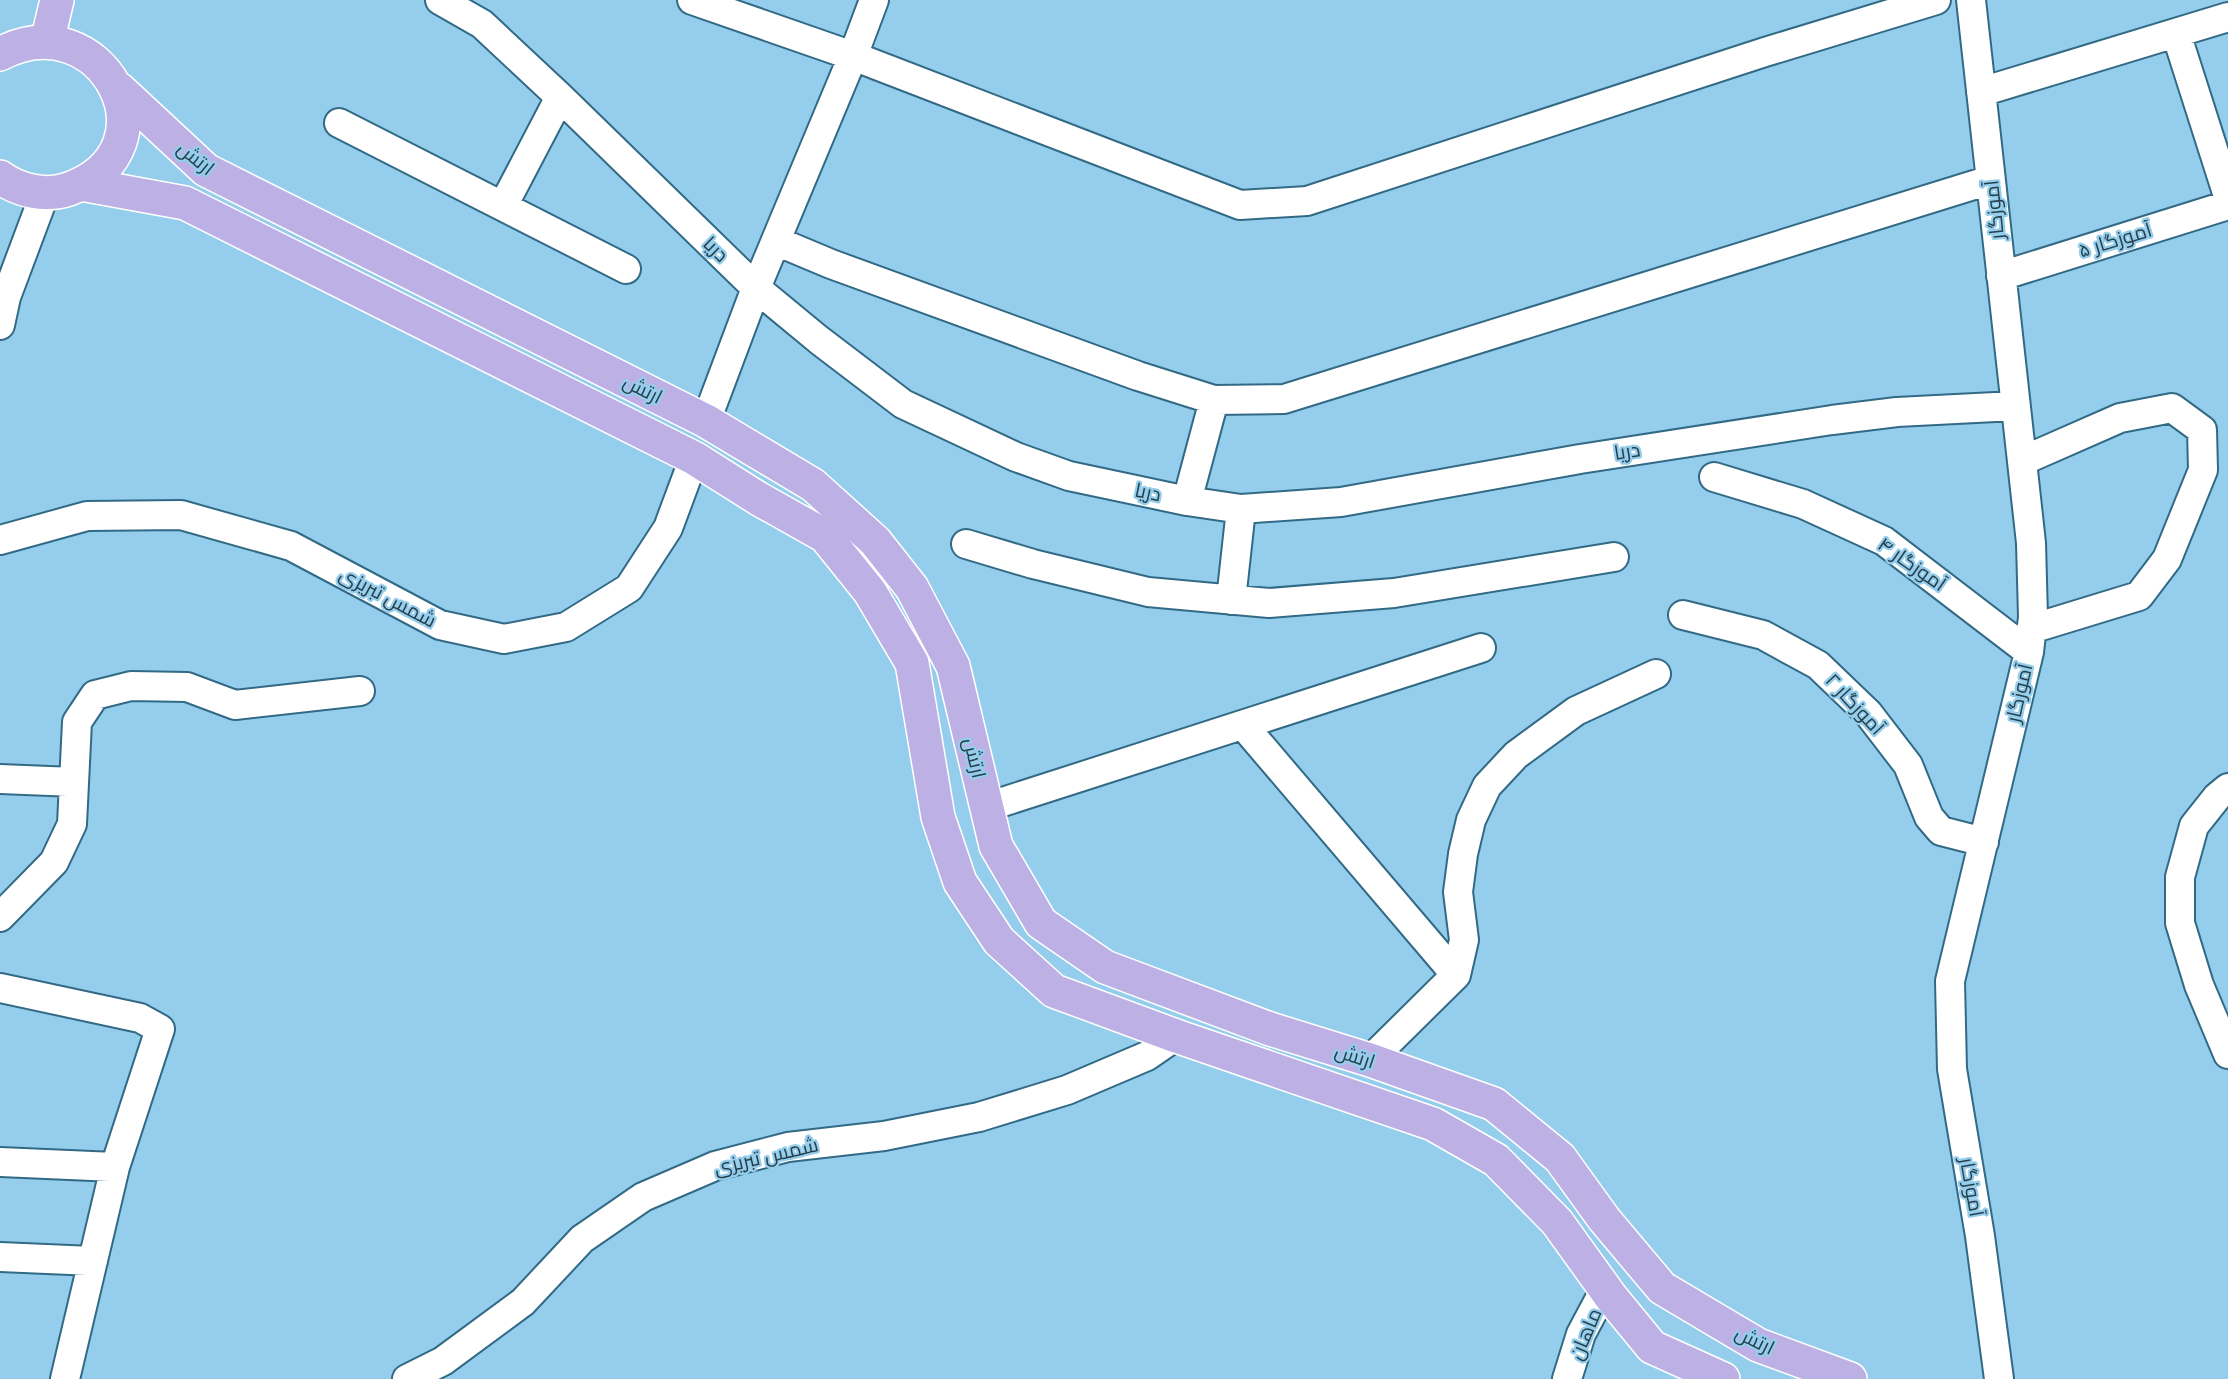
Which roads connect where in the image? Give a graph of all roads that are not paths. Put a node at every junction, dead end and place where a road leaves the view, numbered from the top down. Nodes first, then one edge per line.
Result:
1 (57, 0) edge
2 (440, 0) edge
3 (692, 0) edge
4 (874, 0) edge
5 (1936, 0) edge
6 (1971, 0) edge
7 (2228, 17) edge
8 (2176, 33) junction
9 (48, 38) junction
10 (0, 54) edge
11 (853, 56) junction
12 (119, 89) junction
13 (1981, 92) junction
14 (560, 97) junction
15 (339, 123) dead end
16 (0, 177) edge
17 (1990, 180) junction
18 (81, 184) junction
19 (45, 193) junction
20 (2228, 196) edge
21 (2228, 205) edge
22 (502, 206) junction
23 (776, 241) junction
24 (626, 269) dead end
25 (2001, 276) junction
26 (756, 288) junction
27 (0, 325) edge
28 (1214, 400) junction
29 (2015, 406) junction
30 (706, 421) junction
31 (694, 458) junction
32 (2022, 461) junction
33 (1714, 477) dead end
34 (1186, 501) junction
35 (1241, 509) junction
36 (0, 540) edge
37 (966, 544) dead end
38 (1614, 556) dead end
39 (1231, 600) junction
40 (1683, 615) dead end
41 (2030, 640) junction
42 (1481, 648) dead end
43 (1656, 674) dead end
44 (360, 692) dead end
45 (1243, 725) junction
46 (0, 779) edge
47 (74, 782) junction
48 (2228, 788) edge
49 (987, 807) junction
50 (1984, 842) junction
51 (0, 917) edge
52 (1456, 975) junction
53 (0, 988) edge
54 (1176, 1036) junction
55 (2228, 1054) edge
56 (1370, 1060) junction
57 (0, 1162) edge
58 (116, 1167) junction
59 (0, 1257) edge
60 (93, 1261) junction
61 (1605, 1289) junction
62 (65, 1379) edge
63 (407, 1379) edge
64 (1566, 1379) edge
65 (1723, 1379) edge
66 (1850, 1379) edge
67 (1999, 1379) edge

1 - 9 main road
2 - 14 street, دریا
3 - 11 street
4 - 11 street
5 - 11 street
6 - 13 street, آموزگار
7 - 8 street
8 - 13 street
8 - 20 street
9 - 10 main road
9 - 12 main road
11 - 23 street
12 - 18 main road
12 - 30 main road, ارتش
13 - 17 street, آموزگار
14 - 22 street
14 - 26 street, دریا
15 - 22 street
16 - 19 main road
17 - 25 street, آموزگار
17 - 28 street
18 - 19 main road
18 - 31 main road, ارتش
19 - 27 street
21 - 25 street, آموزگار ۵
22 - 24 street
23 - 26 street
23 - 28 street
25 - 29 street, آموزگار
26 - 30 street
26 - 34 street, دریا
28 - 34 street
29 - 32 street, آموزگار
29 - 35 street, دریا
30 - 49 main road, ارتش
31 - 36 street, شمس تبریزی
31 - 54 main road, ارتش
32 - 41 street, آموزگار
32 - 41 street
33 - 41 street, آموزگار ۴
34 - 35 street, دریا
35 - 39 street
37 - 39 street
38 - 39 street
40 - 50 street, آموزگار ۲
41 - 50 street, آموزگار
42 - 45 street
43 - 52 street
44 - 47 street
45 - 49 street
45 - 52 street
46 - 47 street
47 - 51 street
48 - 55 street
49 - 56 main road, ارتش
50 - 67 street, آموزگار
52 - 56 street
53 - 58 street
54 - 61 main road, ارتش
54 - 63 street, شمس تبریزی
56 - 66 main road, ارتش
57 - 58 street
58 - 60 street
59 - 60 street
60 - 62 street
61 - 64 street, ماهان
61 - 65 main road, ارتش

